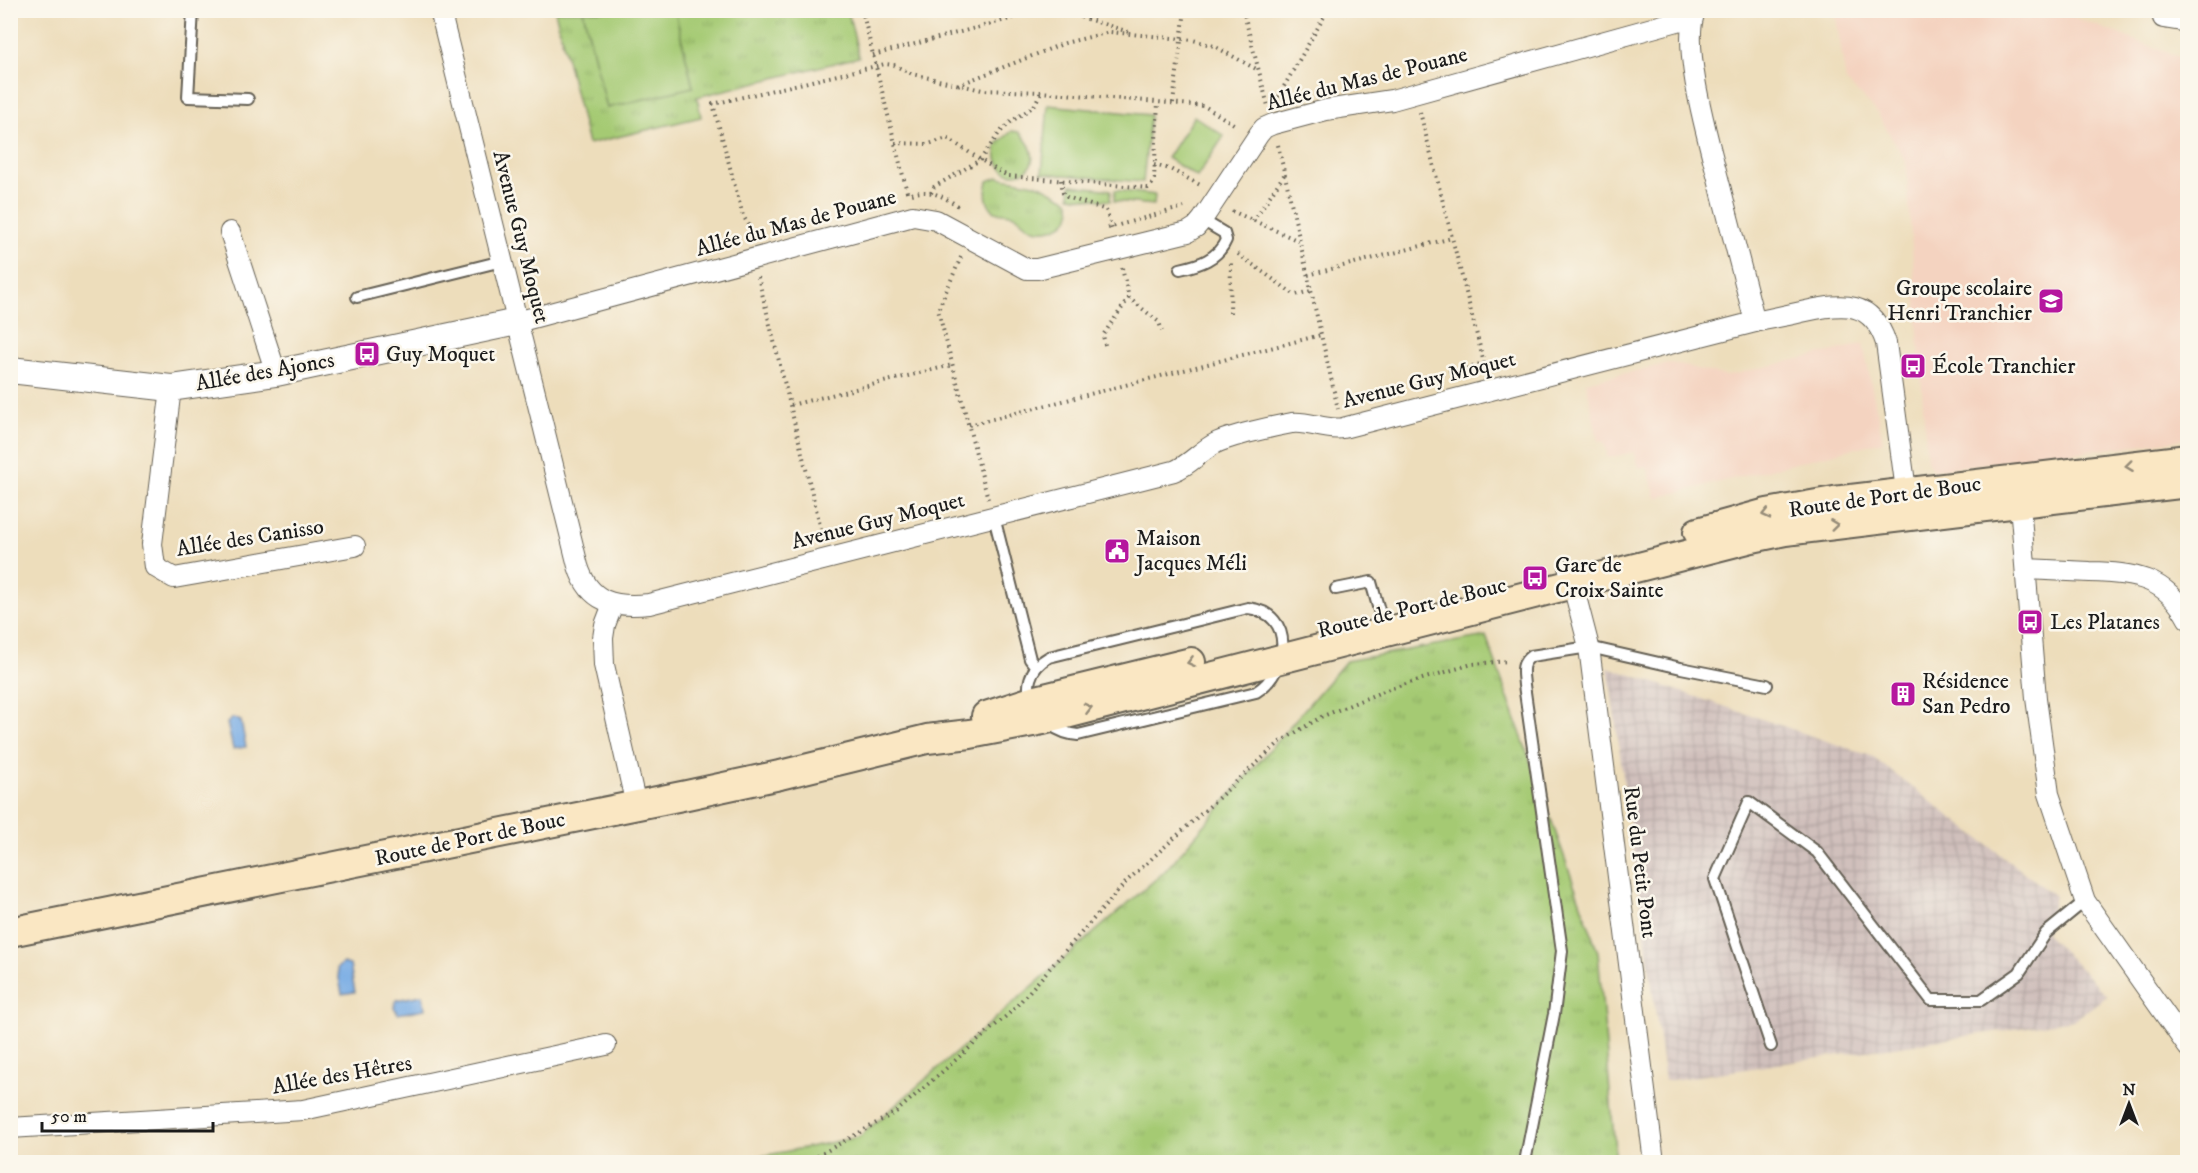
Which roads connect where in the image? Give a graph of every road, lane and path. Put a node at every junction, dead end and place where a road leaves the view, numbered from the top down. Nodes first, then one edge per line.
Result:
1 (193, 10) edge
2 (440, 10) edge
3 (862, 10) edge
4 (1044, 10) edge
5 (1058, 10) edge
6 (1185, 10) edge
7 (1243, 10) edge
8 (1328, 10) edge
9 (1694, 14) edge
10 (2163, 18) dead end
11 (2187, 22) edge
12 (1134, 33) junction
13 (1181, 39) junction
14 (873, 55) junction
15 (875, 66) junction
16 (1259, 70) junction
17 (956, 86) junction
18 (1041, 92) junction
19 (1415, 94) junction
20 (248, 99) dead end
21 (1158, 102) junction
22 (1173, 103) junction
23 (1240, 121) dead end
24 (1273, 124) junction
25 (1237, 126) junction
26 (1231, 135) dead end
27 (895, 143) junction
28 (980, 160) junction
29 (1154, 165) junction
30 (1206, 175) dead end
31 (1284, 175) junction
32 (1200, 185) junction
33 (931, 193) junction
34 (1195, 193) dead end
35 (908, 195) junction
36 (1190, 201) dead end
37 (1223, 207) dead end
38 (969, 211) dead end
39 (913, 216) junction
40 (1202, 220) junction
41 (1253, 221) junction
42 (749, 225) dead end
43 (1101, 229) dead end
44 (230, 232) dead end
45 (1452, 238) junction
46 (1300, 242) junction
47 (1228, 247) junction
48 (962, 256) dead end
49 (502, 261) junction
50 (1180, 269) dead end
51 (756, 272) dead end
52 (1308, 275) junction
53 (1311, 291) junction
54 (357, 297) dead end
55 (1129, 298) dead end
56 (1230, 313) dead end
57 (517, 322) junction
58 (1755, 322) junction
59 (1321, 334) junction
60 (1105, 345) dead end
61 (952, 365) junction
62 (10, 370) edge
63 (276, 373) junction
64 (1437, 375) dead end
65 (171, 388) junction
66 (791, 405) junction
67 (969, 425) junction
68 (1343, 428) junction
69 (2187, 459) edge
70 (2187, 483) edge
71 (2019, 491) junction
72 (1908, 504) junction
73 (987, 519) junction
74 (355, 546) dead end
75 (829, 558) junction
76 (2025, 569) junction
77 (1571, 577) junction
78 (1336, 589) dead end
79 (613, 604) junction
80 (2187, 619) edge
81 (1383, 624) junction
82 (1589, 647) junction
83 (1281, 649) junction
84 (1525, 661) junction
85 (1036, 667) junction
86 (1767, 685) dead end
87 (1037, 710) junction
88 (636, 805) junction
89 (2085, 901) junction
90 (10, 932) edge
91 (606, 1045) dead end
92 (1771, 1046) dead end
93 (2187, 1047) edge
94 (10, 1128) edge
95 (807, 1162) edge
96 (1525, 1162) edge
97 (1654, 1162) edge

1 - 20 lane
2 - 49 street, Avenue Guy Moquet
3 - 14 path
4 - 14 path
5 - 12 path
6 - 13 path
7 - 16 path
8 - 16 path
9 - 19 street, Allée du Mas de Pouane
9 - 58 street
10 - 11 street
12 - 13 path
12 - 17 path
13 - 16 path
13 - 22 path
14 - 15 path
15 - 17 path
15 - 27 path
15 - 42 path
17 - 18 path
18 - 21 path
18 - 28 path
19 - 24 street, Allée du Mas de Pouane
19 - 45 path
21 - 22 path
21 - 29 path
22 - 25 path
23 - 25 path
24 - 31 path
24 - 40 street, Allée du Mas de Pouane
25 - 26 path
27 - 28 path
27 - 35 path
28 - 29 path
28 - 33 path
29 - 32 path
30 - 32 path
31 - 41 path
31 - 46 path
32 - 34 path
33 - 35 path
33 - 38 path
35 - 39 path
36 - 43 path
37 - 41 path
39 - 40 street, Allée du Mas de Pouane
39 - 57 street, Allée du Mas de Pouane
40 - 47 lane
41 - 46 path
44 - 63 street
45 - 52 path
45 - 64 path
46 - 52 path
47 - 50 lane
47 - 53 path
47 - 56 path
48 - 61 path
49 - 54 lane
49 - 57 street, Avenue Guy Moquet
51 - 66 path
52 - 53 path
53 - 59 path
55 - 60 path
57 - 63 street, Allée des Ajoncs
57 - 79 street, Avenue Guy Moquet
58 - 68 street, Avenue Guy Moquet
58 - 72 street, Avenue Guy Moquet
59 - 67 path
59 - 68 path
61 - 66 path
61 - 67 path
62 - 65 street, Allée des Ajoncs
63 - 65 street, Allée des Ajoncs
65 - 74 street, Allée des Canisso
66 - 75 path
67 - 73 path
68 - 73 street, Avenue Guy Moquet
69 -> 71 main road, Route de Port de Bouc
70 - 71 main road, Route de Port de Bouc
71 - 72 main road, Route de Port de Bouc
71 - 76 street
72 - 77 main road, Route de Port de Bouc
73 - 75 street, Avenue Guy Moquet
73 - 85 lane
75 - 79 street, Avenue Guy Moquet
76 - 80 street
76 - 89 street
77 - 81 main road, Route de Port de Bouc
77 - 82 street, Rue du Petit Pont
78 - 81 lane
79 - 88 street
81 - 83 main road, Route de Port de Bouc
82 - 84 lane
82 - 86 lane
82 - 97 street, Rue du Petit Pont
83 - 85 lane
83 - 87 main road, Route de Port de Bouc
83 - 87 lane
84 - 95 path
84 - 96 lane
85 - 87 lane
87 - 88 main road, Route de Port de Bouc
88 - 90 main road, Route de Port de Bouc
89 - 92 lane
89 - 93 street
91 - 94 street, Allée des Hêtres

